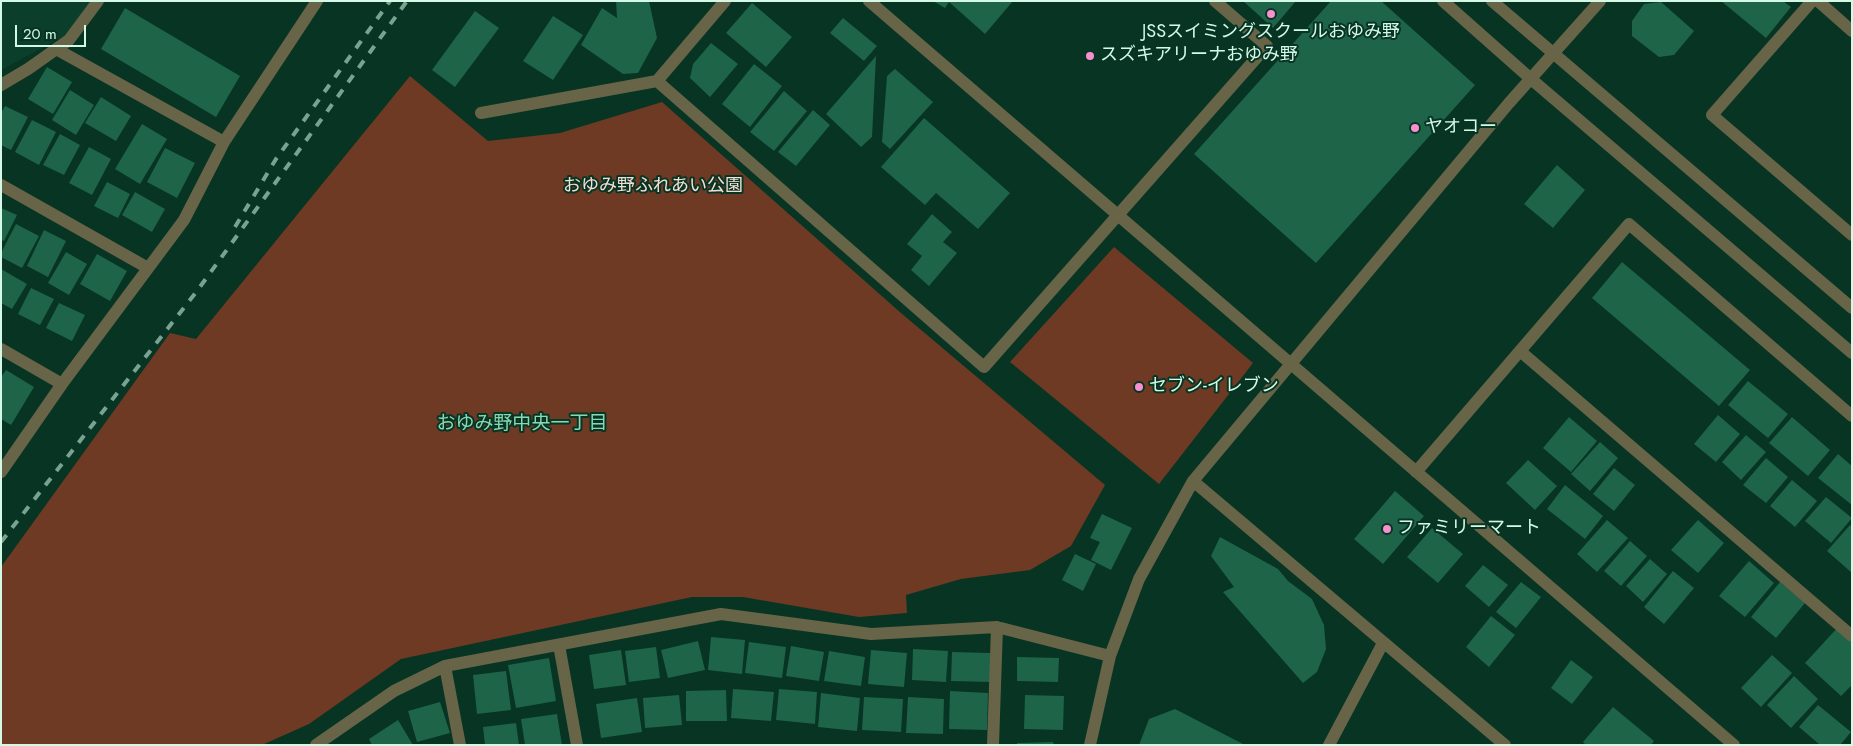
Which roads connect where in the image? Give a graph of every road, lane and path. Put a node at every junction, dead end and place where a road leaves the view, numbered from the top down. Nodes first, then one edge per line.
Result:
1 (98, 1) edge
2 (316, 1) edge
3 (725, 1) edge
4 (870, 1) edge
5 (1215, 1) edge
6 (1442, 1) edge
7 (1492, 1) edge
8 (1600, 1) edge
9 (1812, 1) edge
10 (1818, 1) edge
11 (1852, 31) edge
12 (56, 49) junction
13 (1554, 53) junction
14 (1531, 79) junction
15 (657, 81) junction
16 (1, 85) edge
17 (481, 113) dead end
18 (224, 142) junction
19 (1, 185) edge
20 (1118, 216) junction
21 (1852, 235) edge
22 (148, 268) junction
23 (1852, 308) edge
24 (1, 350) edge
25 (1520, 351) junction
26 (1852, 353) edge
27 (1291, 364) junction
28 (62, 384) junction
29 (1852, 416) edge
30 (1, 472) edge
31 (1416, 472) junction
32 (1193, 481) junction
33 (997, 627) junction
34 (1852, 636) edge
35 (1383, 643) junction
36 (559, 645) junction
37 (1110, 656) junction
38 (445, 666) junction
39 (316, 745) edge
40 (460, 745) edge
41 (577, 745) edge
42 (993, 745) edge
43 (1090, 745) edge
44 (1329, 745) edge
45 (1506, 745) edge
46 (1734, 745) edge

1 - 12 street
2 - 18 street
3 - 15 street
4 - 20 street
5 - 20 street
6 - 14 street
7 - 13 street
8 - 13 street
9 - 21 street
10 - 11 street
12 - 16 street
12 - 18 street
13 - 14 street
13 - 23 street
14 - 26 street
14 - 27 street
15 - 17 street
15 - 20 street
18 - 22 street
19 - 22 street
20 - 27 street
22 - 28 street
24 - 28 street
25 - 29 street
25 - 31 street
25 - 34 street
27 - 31 street
27 - 32 street
28 - 30 street
31 - 46 street
32 - 35 street
32 - 37 street
33 - 36 street
33 - 37 street
33 - 42 street
35 - 44 street
35 - 45 street
36 - 38 street
36 - 41 street
37 - 43 street
38 - 39 street
38 - 40 street

